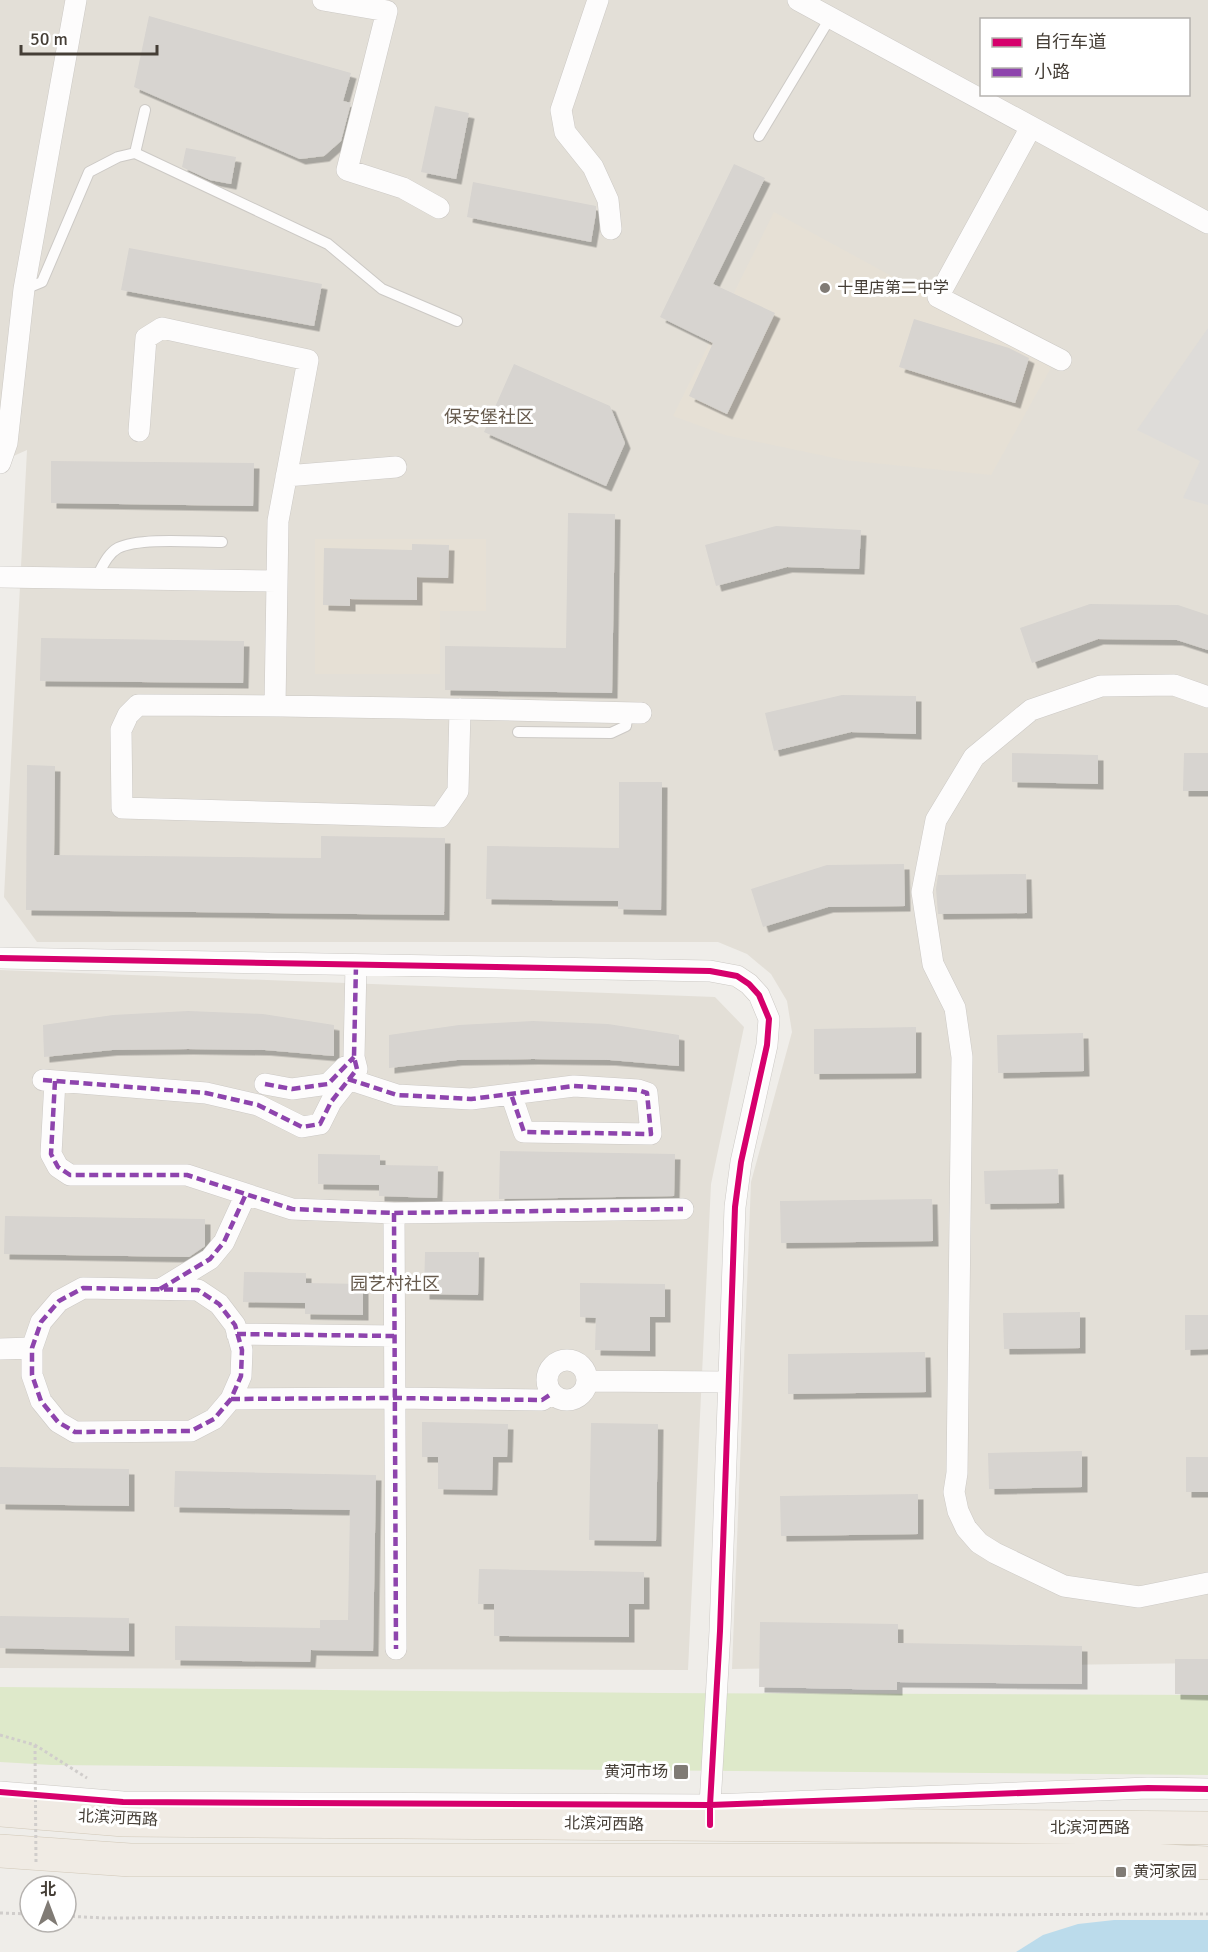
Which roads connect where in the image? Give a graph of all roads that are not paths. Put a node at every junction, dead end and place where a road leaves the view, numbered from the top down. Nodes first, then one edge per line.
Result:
1 (76, 0) edge
2 (323, 0) edge
3 (598, 0) edge
4 (798, 0) edge
5 (830, 18) junction
6 (145, 110) dead end
7 (1031, 127) junction
8 (759, 136) dead end
9 (135, 153) junction
10 (439, 208) dead end
11 (1208, 223) edge
12 (611, 229) dead end
13 (24, 289) junction
14 (457, 321) dead end
15 (1061, 360) dead end
16 (139, 431) dead end
17 (0, 463) edge
18 (396, 467) dead end
19 (286, 476) junction
20 (222, 542) dead end
21 (0, 577) edge
22 (96, 578) junction
23 (277, 580) junction
24 (1208, 697) edge
25 (275, 705) junction
26 (460, 709) junction
27 (635, 713) joint
28 (518, 732) dead end
29 (0, 958) edge
30 (356, 965) junction
31 (354, 1058) junction
32 (348, 1080) junction
33 (265, 1084) dead end
34 (511, 1094) junction
35 (246, 1194) junction
36 (683, 1209) dead end
37 (394, 1213) junction
38 (160, 1289) junction
39 (237, 1334) junction
40 (394, 1336) junction
41 (32, 1348) junction
42 (0, 1350) edge
43 (587, 1381) junction
44 (729, 1382) junction
45 (551, 1394) junction
46 (394, 1398) junction
47 (231, 1400) junction
48 (1208, 1583) edge
49 (396, 1649) dead end
50 (1208, 1789) edge
51 (0, 1792) edge
52 (0, 1810) edge
53 (710, 1815) junction
54 (1208, 1828) edge
55 (0, 1851) edge
56 (1208, 1863) edge

1 - 13 street
2 - 10 street
3 - 12 street
4 - 5 street
5 - 7 street
5 - 8 lane
6 - 9 lane
7 - 11 street
7 - 15 street
9 - 13 lane
9 - 14 lane
13 - 17 street
16 - 19 street
18 - 19 street
19 - 23 street
20 - 22 lane
21 - 22 street
22 - 23 street
23 - 25 street
24 - 48 street
25 - 26 street
25 - 26 street
26 - 27 street
27 - 28 lane
29 - 30 street
30 - 31 street
30 - 44 street
31 - 32 street
31 - 33 street
32 - 34 street
32 - 35 street
34 - 34 street
35 - 37 street
35 - 38 street
36 - 37 street
37 - 40 street
38 - 39 street
38 - 41 street
39 - 40 street
39 - 47 street
40 - 46 street
41 - 42 street
41 - 47 street
43 - 44 street
43 - 45 street
43 - 45 street
44 - 53 street
45 - 46 street
46 - 47 street
46 - 49 street
50 - 53 street
51 - 53 street
52 - 53 main road, 北滨河西路
53 - 54 main road, 北滨河西路
55 - 56 main road, 北滨河西路

